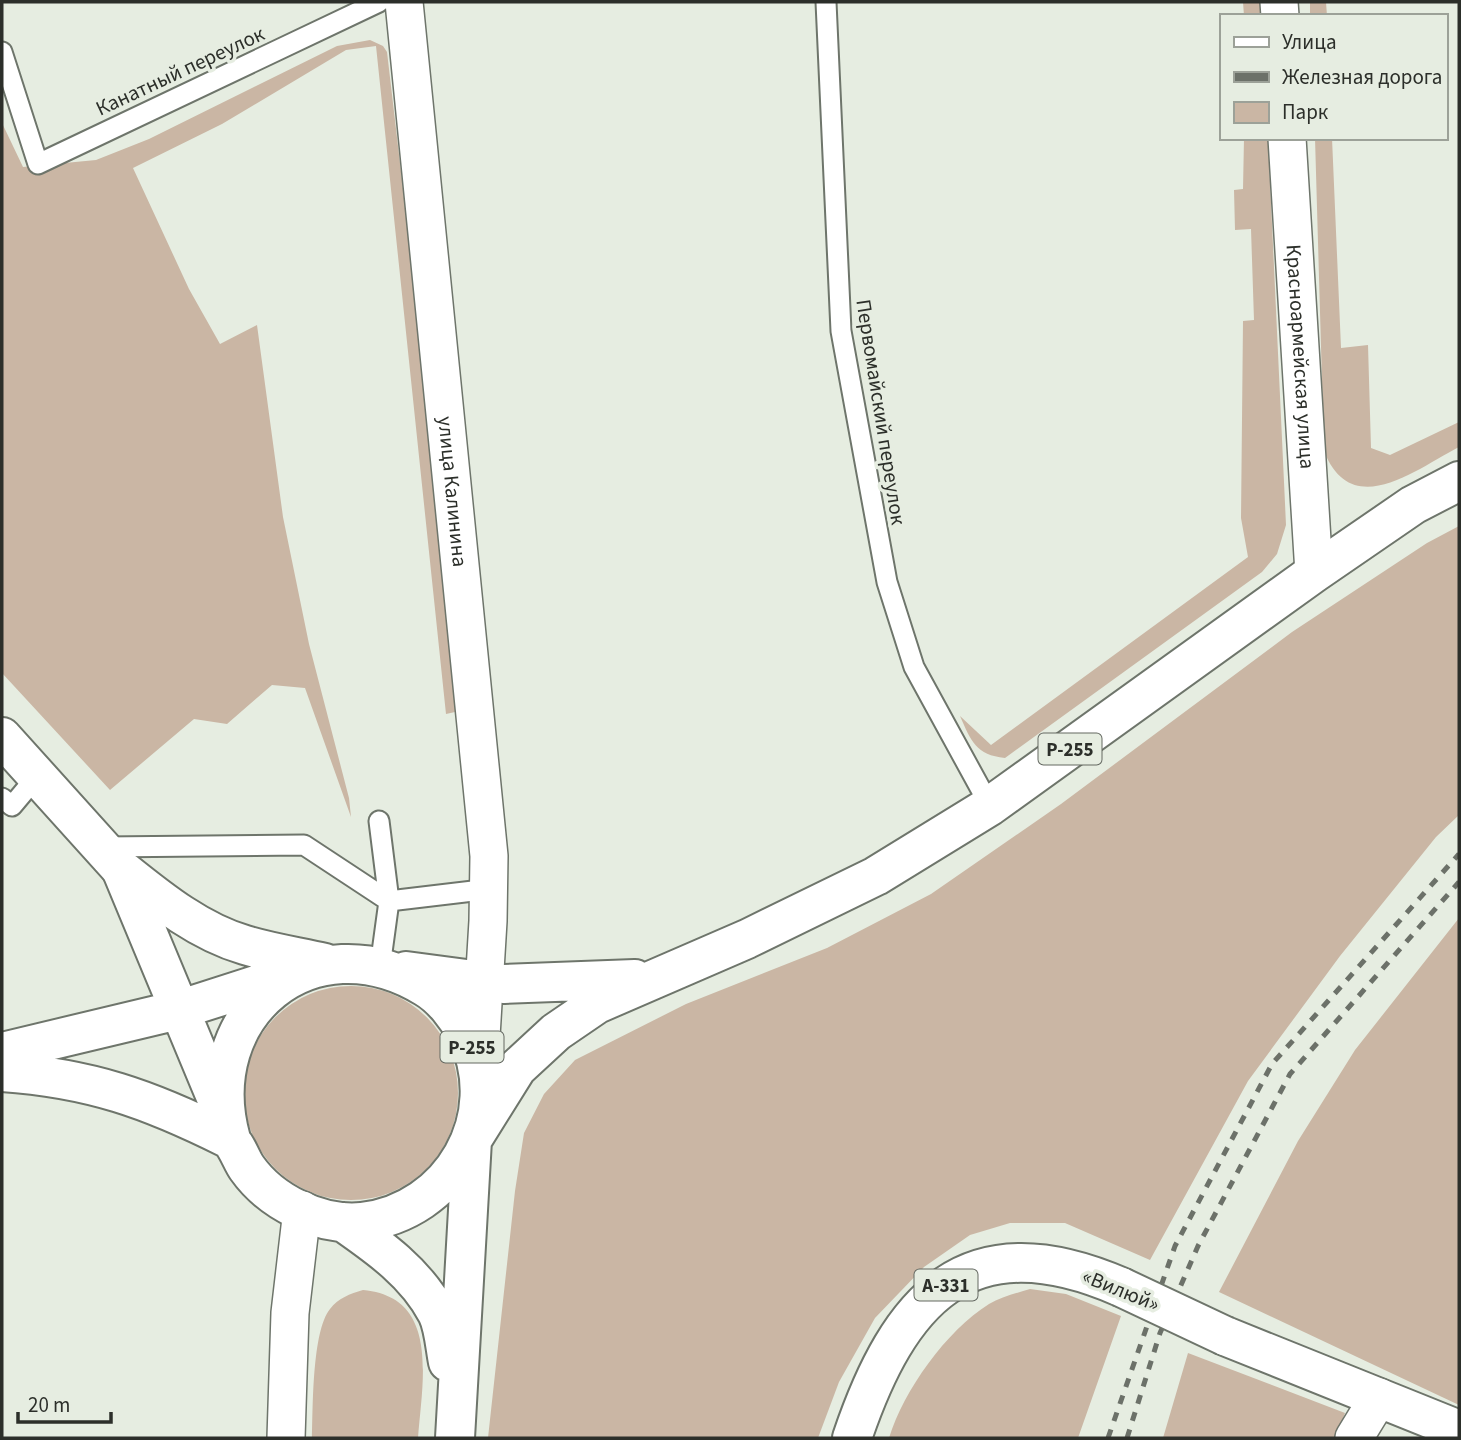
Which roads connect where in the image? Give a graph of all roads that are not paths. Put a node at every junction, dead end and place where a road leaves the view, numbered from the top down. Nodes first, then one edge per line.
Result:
1 (379, 2) edge
2 (404, 2) edge
3 (826, 2) edge
4 (2, 52) edge
5 (1287, 140) edge
6 (1459, 481) edge
7 (1314, 573) junction
8 (2, 737) edge
9 (38, 775) junction
10 (2, 798) edge
11 (990, 806) junction
12 (379, 821) dead end
13 (112, 858) junction
14 (490, 889) junction
15 (389, 901) junction
16 (334, 964) junction
17 (380, 967) junction
18 (658, 978) junction
19 (482, 982) junction
20 (178, 1010) junction
21 (2, 1052) edge
22 (478, 1070) junction
23 (2, 1072) edge
24 (227, 1127) junction
25 (472, 1140) junction
26 (302, 1210) junction
27 (343, 1222) junction
28 (1379, 1397) junction
29 (456, 1427) edge
30 (1459, 1430) edge
31 (286, 1438) edge
32 (852, 1438) edge
33 (1354, 1438) edge

1 - 4 lane, Канатный переулок
2 - 14 street, улица Калинина
3 - 11 lane, Первомайский переулок
5 - 7 street, Красноармейская улица
6 - 7 main road, Р-255
7 - 11 main road, Р-255
8 - 9 main road
9 - 10 lane
9 - 13 main road
11 - 18 main road, Р-255
12 - 15 lane
13 - 15 lane
13 - 16 main road
13 - 20 main road
14 - 15 lane
14 - 19 street, улица Калинина
15 - 17 lane
16 - 17 main road, Р-255
16 - 20 main road, Р-255
16 - 24 main road, Р-255
17 - 19 main road, Р-255
17 - 22 main road, Р-255
18 - 19 main road, Р-255
18 - 25 main road, Р-255
19 - 22 street, улица Калинина
20 - 21 main road, Р-255
20 - 24 main road
22 - 25 main road, Р-255
23 - 24 main road
24 - 26 main road, Р-255
25 - 27 main road, Р-255
25 - 29 main road
26 - 27 main road, Р-255
26 - 31 street
27 - 29 main road
28 - 30 main road, «Вилюй» / А-331
28 - 32 main road, «Вилюй» / А-331, bridge
28 - 33 street

